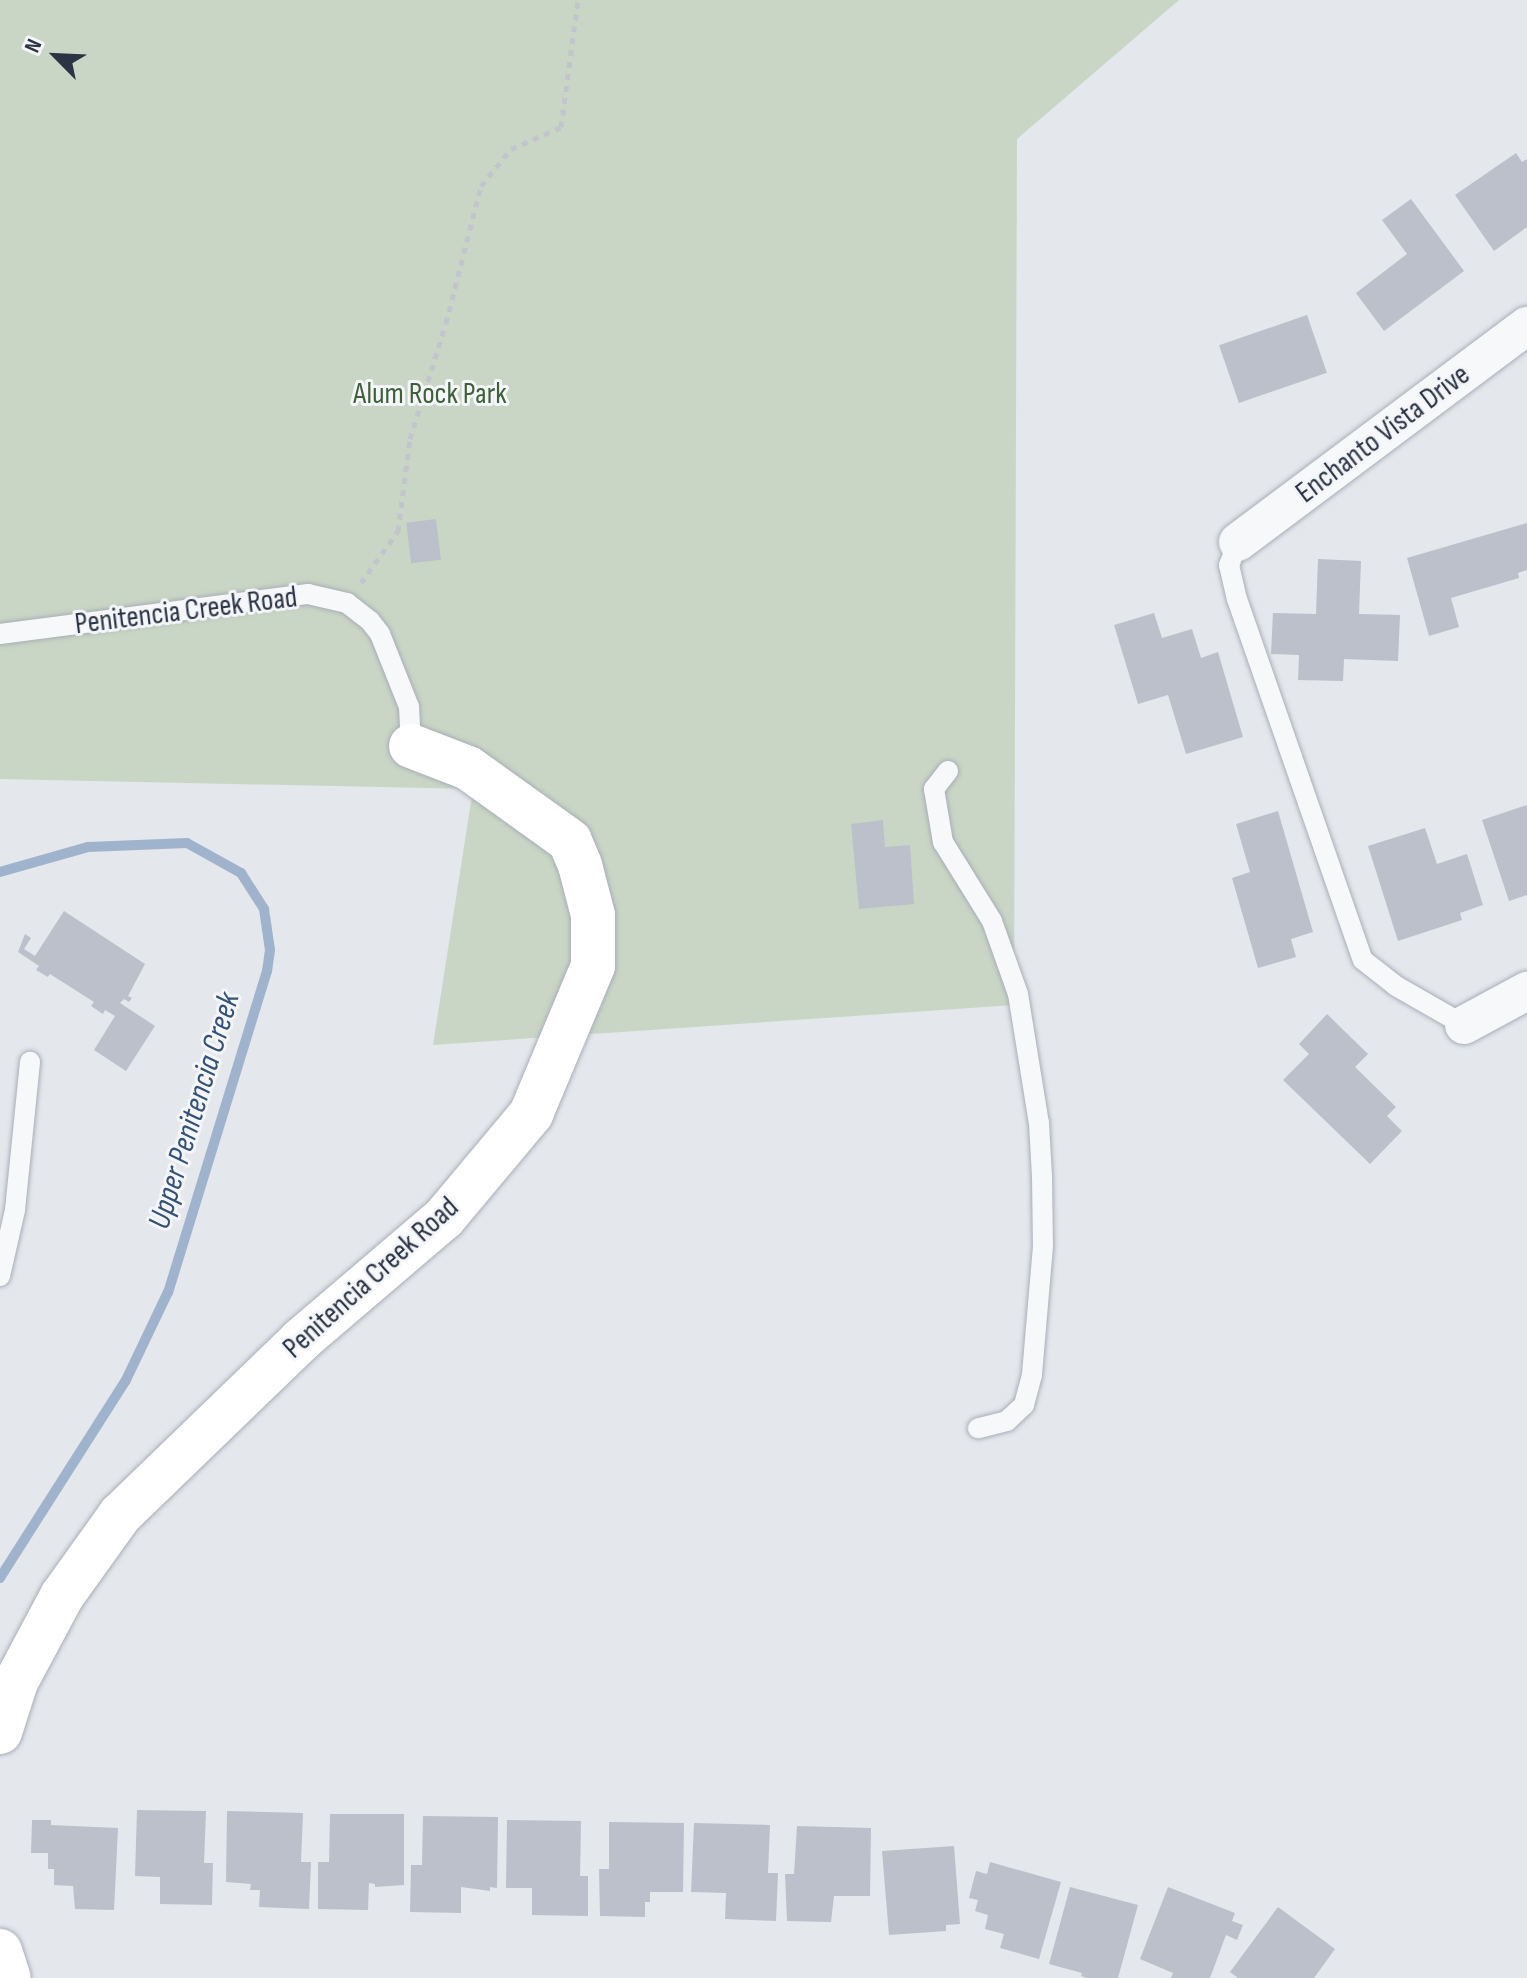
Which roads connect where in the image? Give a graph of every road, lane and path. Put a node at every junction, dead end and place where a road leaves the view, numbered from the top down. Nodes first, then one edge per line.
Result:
1 (578, 0) edge
2 (1527, 326) edge
3 (1238, 542) joint
4 (347, 603) junction
5 (0, 634) edge
6 (411, 746) joint
7 (948, 771) dead end
8 (1527, 991) edge
9 (1464, 1025) joint
10 (30, 1062) dead end
11 (0, 1276) edge
12 (978, 1428) dead end
13 (3, 1708) edge
14 (0, 1951) edge
15 (9, 1978) edge

1 - 4 path
2 - 3 street, Enchanto Vista Drive
3 - 9 lane
4 - 5 lane, Penitencia Creek Road
4 - 6 lane, Penitencia Creek Road
6 - 13 street, Penitencia Creek Road
7 - 12 lane
8 - 9 street
10 - 11 lane
14 - 15 street

